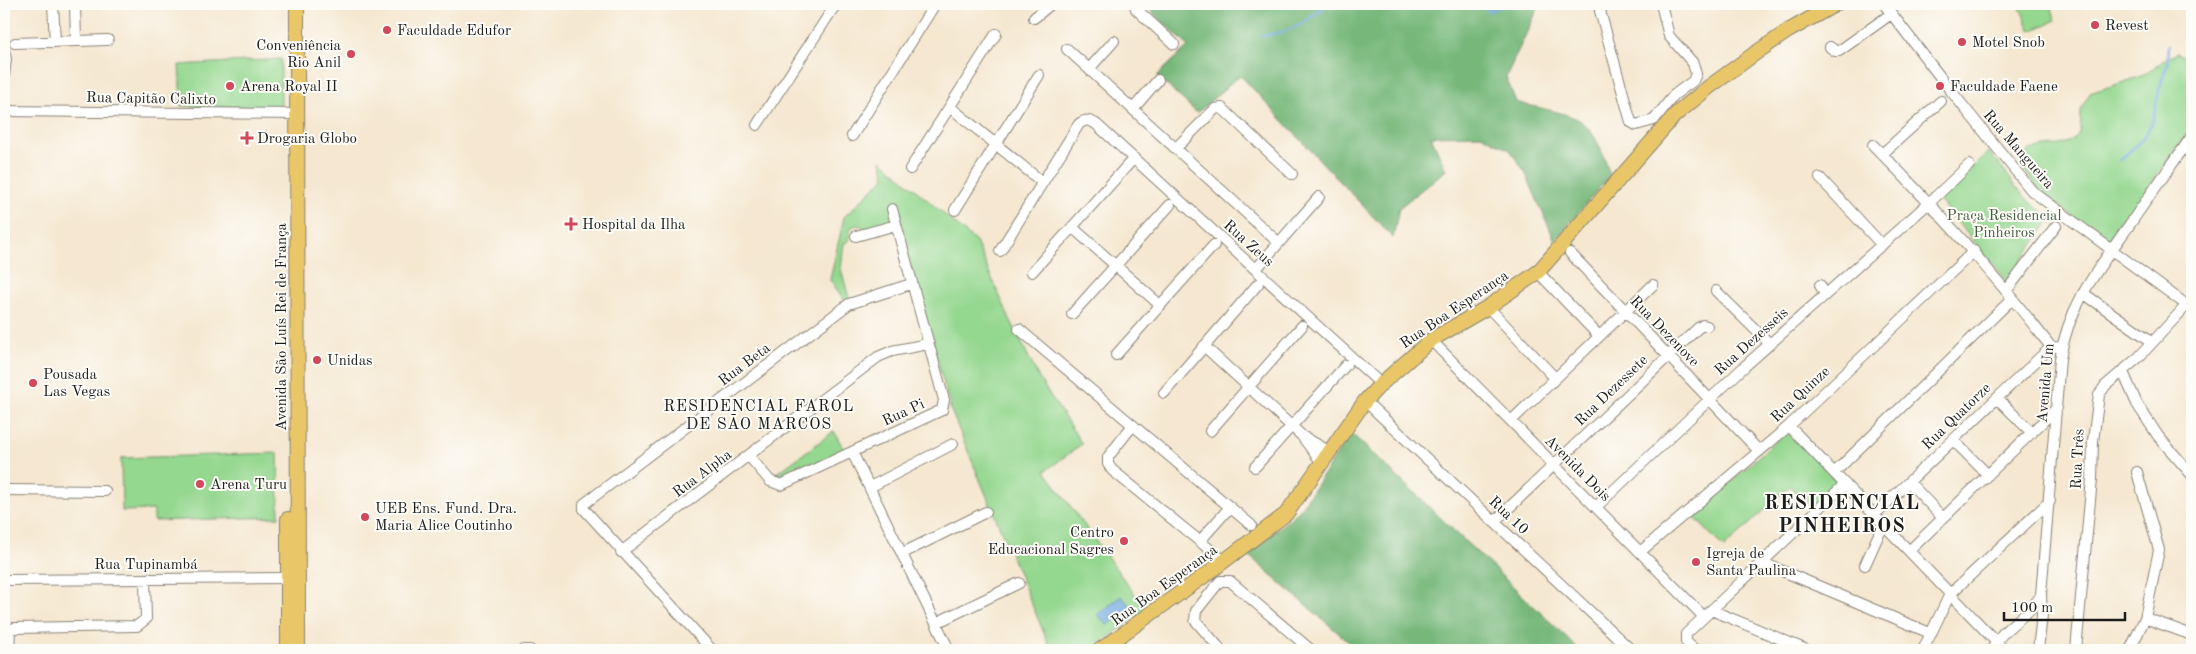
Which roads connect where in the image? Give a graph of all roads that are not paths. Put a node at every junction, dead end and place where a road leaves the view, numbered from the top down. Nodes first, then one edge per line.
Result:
1 (53, 4) edge
2 (75, 4) edge
3 (287, 4) edge
4 (296, 4) edge
5 (840, 4) edge
6 (934, 4) edge
7 (1051, 4) edge
8 (1134, 4) edge
9 (1604, 4) edge
10 (1661, 4) edge
11 (1836, 4) edge
12 (1884, 4) edge
13 (1891, 14) junction
14 (1034, 18) dead end
15 (996, 34) dead end
16 (108, 40) dead end
17 (76, 41) junction
18 (1114, 41) dead end
19 (55, 42) junction
20 (16, 43) dead end
21 (1174, 44) dead end
22 (1830, 47) dead end
23 (1068, 49) dead end
24 (4, 50) edge
25 (1089, 69) junction
26 (1039, 75) dead end
27 (4, 76) edge
28 (1158, 80) dead end
29 (1941, 101) dead end
30 (950, 107) junction
31 (1133, 109) junction
32 (4, 111) edge
33 (293, 114) junction
34 (757, 126) dead end
35 (852, 136) dead end
36 (2192, 136) edge
37 (996, 144) junction
38 (1873, 145) dead end
39 (1176, 148) junction
40 (1882, 154) junction
41 (1134, 158) junction
42 (1969, 165) dead end
43 (910, 169) dead end
44 (1292, 174) dead end
45 (1820, 178) dead end
46 (1042, 182) junction
47 (1319, 197) dead end
48 (1930, 202) junction
49 (1170, 205) dead end
50 (892, 209) dead end
51 (955, 210) dead end
52 (896, 225) junction
53 (2056, 226) dead end
54 (1072, 227) junction
55 (856, 236) dead end
56 (1279, 243) junction
57 (1214, 244) dead end
58 (1882, 245) junction
59 (1000, 251) dead end
60 (1974, 251) junction
61 (2111, 251) junction
62 (1570, 253) dead end
63 (1116, 266) junction
64 (1256, 270) junction
65 (1032, 272) dead end
66 (1538, 272) junction
67 (911, 284) junction
68 (1258, 284) dead end
69 (1653, 285) dead end
70 (1820, 285) dead end
71 (1716, 291) dead end
72 (2083, 293) junction
73 (2010, 294) junction
74 (1825, 295) junction
75 (1160, 305) junction
76 (1488, 307) junction
77 (2189, 308) edge
78 (1625, 311) junction
79 (1072, 314) dead end
80 (1302, 326) dead end
81 (1707, 326) dead end
82 (1019, 329) dead end
83 (1600, 336) junction
84 (2147, 338) dead end
85 (1431, 340) junction
86 (928, 344) junction
87 (1770, 344) junction
88 (1204, 346) junction
89 (2057, 347) junction
90 (1116, 356) dead end
91 (1668, 356) junction
92 (1346, 365) dead end
93 (2124, 372) junction
94 (1555, 378) junction
95 (1381, 384) junction
96 (1248, 387) junction
97 (1164, 393) dead end
98 (1997, 398) junction
99 (1710, 399) junction
100 (1365, 401) junction
101 (2058, 408) junction
102 (1511, 421) junction
103 (1133, 425) junction
104 (1789, 426) junction
105 (1292, 427) junction
106 (1210, 431) dead end
107 (2032, 433) junction
108 (1953, 440) junction
109 (953, 444) dead end
110 (1759, 451) junction
111 (852, 452) junction
112 (749, 456) junction
113 (1326, 458) junction
114 (1554, 464) junction
115 (1255, 467) dead end
116 (2137, 472) dead end
117 (1834, 473) junction
118 (1988, 475) junction
119 (2192, 475) edge
120 (1909, 482) junction
121 (1845, 484) junction
122 (870, 487) junction
123 (4, 490) edge
124 (105, 491) dead end
125 (2050, 501) junction
126 (1230, 507) junction
127 (1596, 507) junction
128 (986, 512) dead end
129 (1874, 515) junction
130 (1944, 518) junction
131 (1494, 522) junction
132 (1250, 525) dead end
133 (1883, 525) junction
134 (1200, 541) junction
135 (1909, 551) junction
136 (622, 552) junction
137 (1640, 552) junction
138 (903, 553) junction
139 (1224, 561) junction
140 (1761, 562) junction
141 (1865, 565) dead end
142 (1216, 576) junction
143 (288, 578) junction
144 (145, 579) junction
145 (4, 580) edge
146 (1018, 583) dead end
147 (1950, 594) junction
148 (2041, 595) junction
149 (1707, 614) junction
150 (2145, 618) junction
151 (936, 623) junction
152 (1930, 633) junction
153 (2192, 635) edge
154 (1994, 646) edge
155 (9, 650) edge
156 (288, 650) edge
157 (298, 650) edge
158 (524, 650) edge
159 (530, 650) edge
160 (712, 650) edge
161 (948, 650) edge
162 (1100, 650) edge
163 (1220, 650) edge
164 (1311, 650) edge
165 (1631, 650) edge
166 (1695, 650) edge
167 (1807, 650) edge
168 (1923, 650) edge
169 (2004, 650) edge
170 (2038, 650) edge
171 (2076, 650) edge
172 (2130, 650) edge

1 - 19 street
2 - 17 street
3 - 33 main road, Avenida São Luís Rei de França
4 - 33 main road, Avenida São Luís Rei de França
5 - 34 street
6 - 35 street
7 - 14 street
8 - 21 street
9 - 10 street
11 - 66 main road, Rua Boa Esperança
12 - 13 street, Rua Mangueira
13 - 22 street
13 - 61 street, Rua Mangueira
15 - 30 street
16 - 17 street
17 - 19 street
18 - 25 street
19 - 20 street
23 - 25 street
24 - 27 street
25 - 31 street
26 - 37 street
28 - 31 street
29 - 40 street
30 - 37 street
30 - 43 street
31 - 39 street
32 - 33 street, Rua Capitão Calixto
33 - 143 main road, Avenida São Luís Rei de França
33 - 157 main road, Avenida São Luís Rei de França
36 - 61 street, Avenida Um
37 - 46 street
37 - 51 street
38 - 40 street
39 - 44 street
39 - 56 street
40 - 48 street
41 - 46 street, Rua Zeus
41 - 54 street
41 - 64 street, Rua Zeus
42 - 48 street, Rua Dezesseis
45 - 58 street
46 - 59 street
47 - 56 street
48 - 58 street, Rua Dezesseis
48 - 60 street
49 - 63 street
50 - 52 street, Rua Pi
52 - 55 street
52 - 67 street, Rua Pi
53 - 73 street
54 - 63 street
54 - 65 street
56 - 64 street
57 - 75 street
58 - 74 street, Rua Dezesseis
60 - 73 street
60 - 104 street, Rua Quinze
61 - 72 street, Avenida Um
61 - 77 street, Rua Mangueira
62 - 78 street, Rua Dezenove
63 - 75 street
63 - 79 street
64 - 95 street, Rua Zeus
66 - 76 main road, Rua Boa Esperança
66 - 83 street
67 - 86 street, Rua Pi
67 - 136 street, Rua Beta
68 - 88 street
69 - 78 street
70 - 74 street
71 - 87 street
72 - 84 street
72 - 89 street, Avenida Um
73 - 89 street
73 - 117 street
74 - 87 street, Rua Dezesseis
75 - 90 street
76 - 85 main road, Rua Boa Esperança
76 - 94 street
77 - 93 street, Rua Três
78 - 83 street
78 - 91 street, Rua Dezenove
80 - 96 street
81 - 91 street, Rua Dezessete
82 - 103 street
83 - 94 street
85 - 95 main road, Rua Boa Esperança
85 - 102 street, Avenida Dois
86 - 111 street, Rua Pi
86 - 112 street, Rua Alpha
87 - 99 street, Rua Dezesseis
88 - 96 street
88 - 97 street
89 - 98 street, Rua Quatorze
89 - 101 street, Avenida Um
91 - 99 street, Rua Dezenove
91 - 114 street, Rua Dezessete
92 - 105 street
93 - 119 street
93 - 171 street, Rua Três
94 - 102 street
95 - 100 main road, Rua Boa Esperança
96 - 105 street
96 - 106 street
98 - 107 street
98 - 108 street, Rua Quatorze
99 - 110 street, Rua Dezenove
99 - 127 street, Rua Dezesseis
100 - 113 main road, Rua Boa Esperança
100 - 131 street, Rua 10
101 - 107 street
101 - 125 street, Avenida Um
102 - 114 street, Avenida Dois
103 - 126 street
103 - 134 street
104 - 110 street, Rua Quinze
104 - 117 street
105 - 113 street
105 - 115 street
107 - 118 street
108 - 118 street
108 - 120 street, Rua Quatorze
109 - 122 street
110 - 137 street, Rua Quinze
111 - 112 street, Rua Pi
111 - 122 street
112 - 136 street, Rua Alpha
113 - 139 main road, Rua Boa Esperança
114 - 127 street, Avenida Dois
114 - 131 street, Rua Dezessete
116 - 150 street
117 - 121 street
118 - 130 street
120 - 129 street, Rua Quatorze
120 - 130 street
121 - 129 street
121 - 140 street
122 - 138 street
123 - 124 street
125 - 147 street
125 - 148 street, Avenida Um
126 - 132 street
126 - 134 street
127 - 137 street, Avenida Dois
128 - 138 street
129 - 133 street
130 - 135 street
131 - 165 street, Rua 10
133 - 135 street
133 - 141 street
134 - 139 street
135 - 147 street
136 - 160 street
137 - 149 street, Avenida Dois
138 - 151 street
139 - 142 main road, Rua Boa Esperança
140 - 149 street
140 - 152 street
142 - 162 main road, Rua Boa Esperança
142 - 163 street, Rua Boa Esperança
142 - 164 street, Rua Boa Esperança
143 - 144 street, Rua Tupinambá
143 - 156 main road, Avenida São Luís Rei de França
144 - 145 street, Rua Tupinambá
144 - 155 street
146 - 151 street
147 - 152 street
147 - 154 street
148 - 154 street
148 - 170 street, Avenida Um
149 - 166 street
149 - 167 street, Avenida Dois
150 - 153 street
150 - 172 street
151 - 161 street
152 - 168 street
154 - 169 street
158 - 159 street

